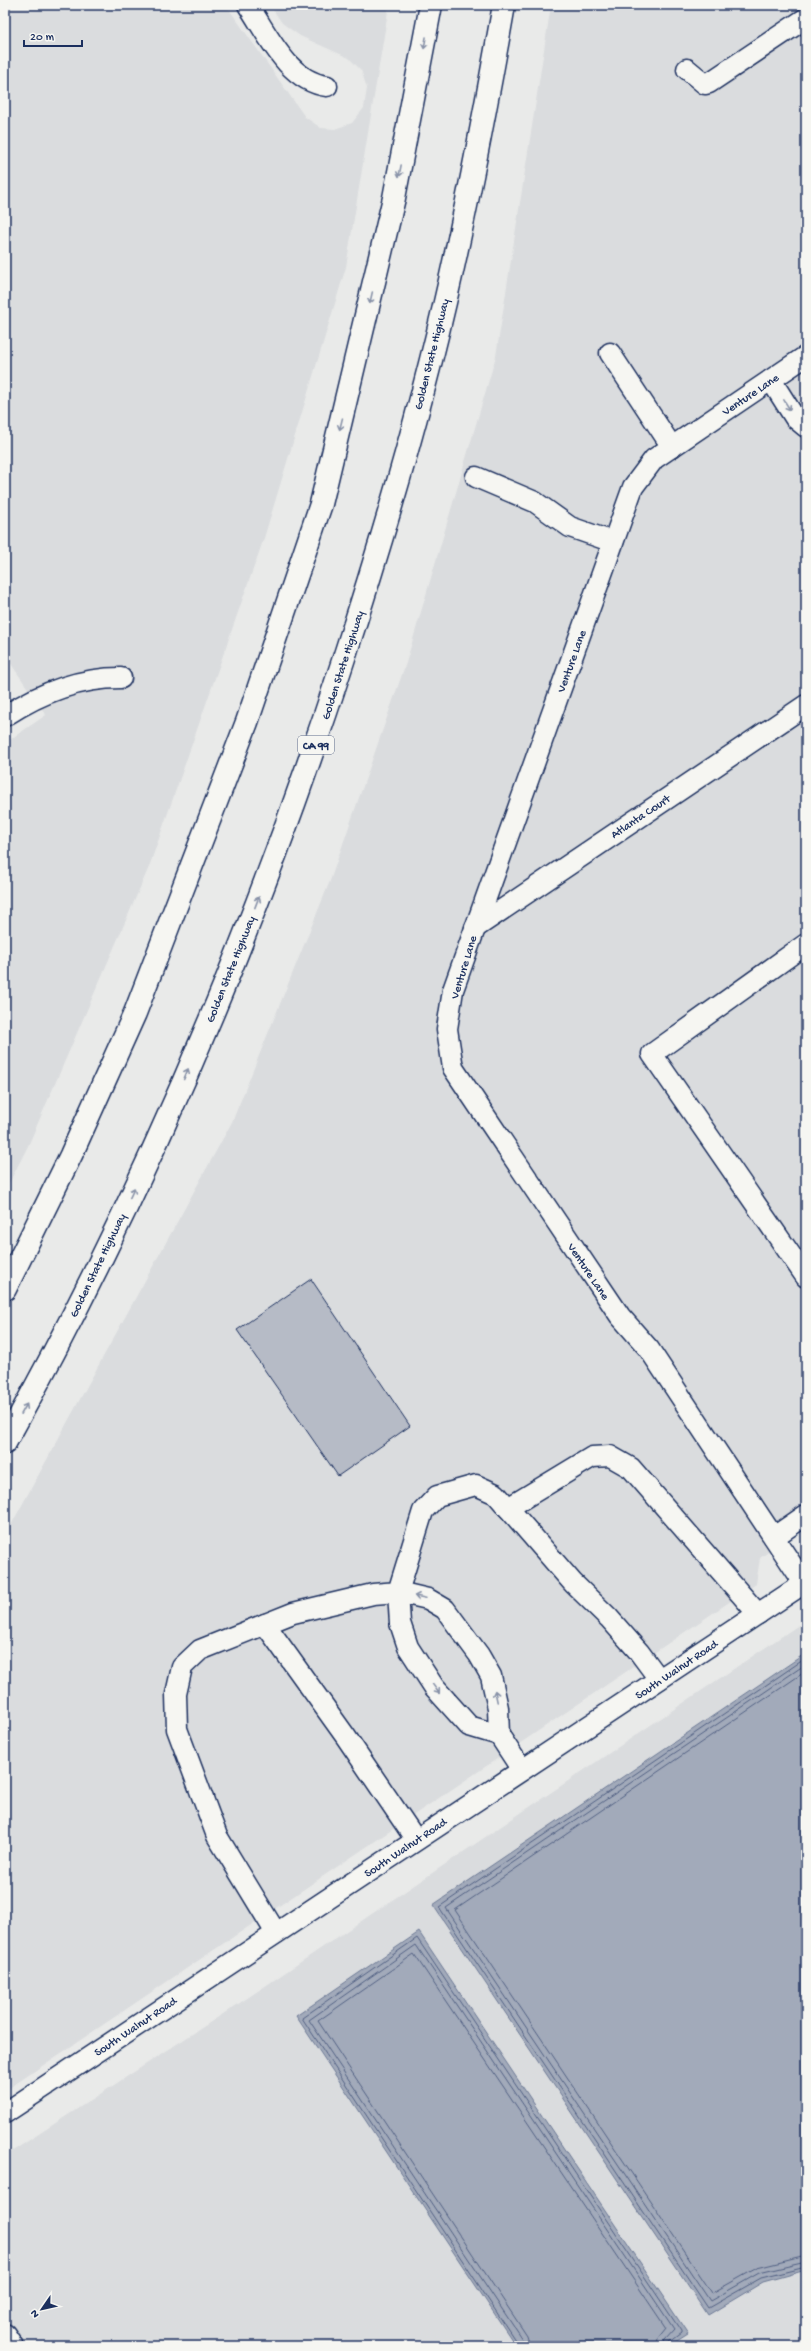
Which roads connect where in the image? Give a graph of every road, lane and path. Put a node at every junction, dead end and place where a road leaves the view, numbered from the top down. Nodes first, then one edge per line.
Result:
1 (248, 5) edge
2 (432, 5) edge
3 (504, 5) edge
4 (806, 18) edge
5 (687, 69) dead end
6 (327, 86) dead end
7 (610, 353) dead end
8 (806, 356) edge
9 (771, 380) junction
10 (806, 427) edge
11 (672, 447) junction
12 (476, 477) dead end
13 (613, 542) junction
14 (122, 678) dead end
15 (806, 704) edge
16 (5, 716) edge
17 (474, 928) junction
18 (806, 944) edge
19 (806, 1277) edge
20 (5, 1289) edge
21 (5, 1443) edge
22 (508, 1508) junction
23 (806, 1515) edge
24 (774, 1537) junction
25 (805, 1583) edge
26 (398, 1592) junction
27 (758, 1614) junction
28 (265, 1624) junction
29 (660, 1679) junction
30 (499, 1735) junction
31 (522, 1770) junction
32 (416, 1840) junction
33 (276, 1933) junction
34 (5, 2113) edge
35 (5, 2334) edge
36 (13, 2346) edge

1 - 6 street
2 -> 20 highway
21 -> 3 highway, Golden State Highway / CA 99
4 - 5 street
7 - 11 street
8 - 9 street, Venture Lane
9 -> 10 street
9 - 11 street, Venture Lane
11 - 13 street, Venture Lane
12 - 13 street
13 - 17 street, Venture Lane
14 - 16 street
15 - 17 street, Atlanta Court
17 - 24 street, Venture Lane
18 - 19 street
22 - 26 street
22 - 27 street
22 - 29 street
23 - 24 street
24 - 25 street, Venture Lane
25 - 27 street, South Walnut Road
26 - 28 street
26 -> 30 street
30 -> 26 street
27 - 29 street, South Walnut Road
28 - 32 street
28 - 33 street
29 - 31 street, South Walnut Road
30 - 31 street
31 - 32 street, South Walnut Road
32 - 33 street, South Walnut Road
33 - 34 street, South Walnut Road
35 - 36 street

